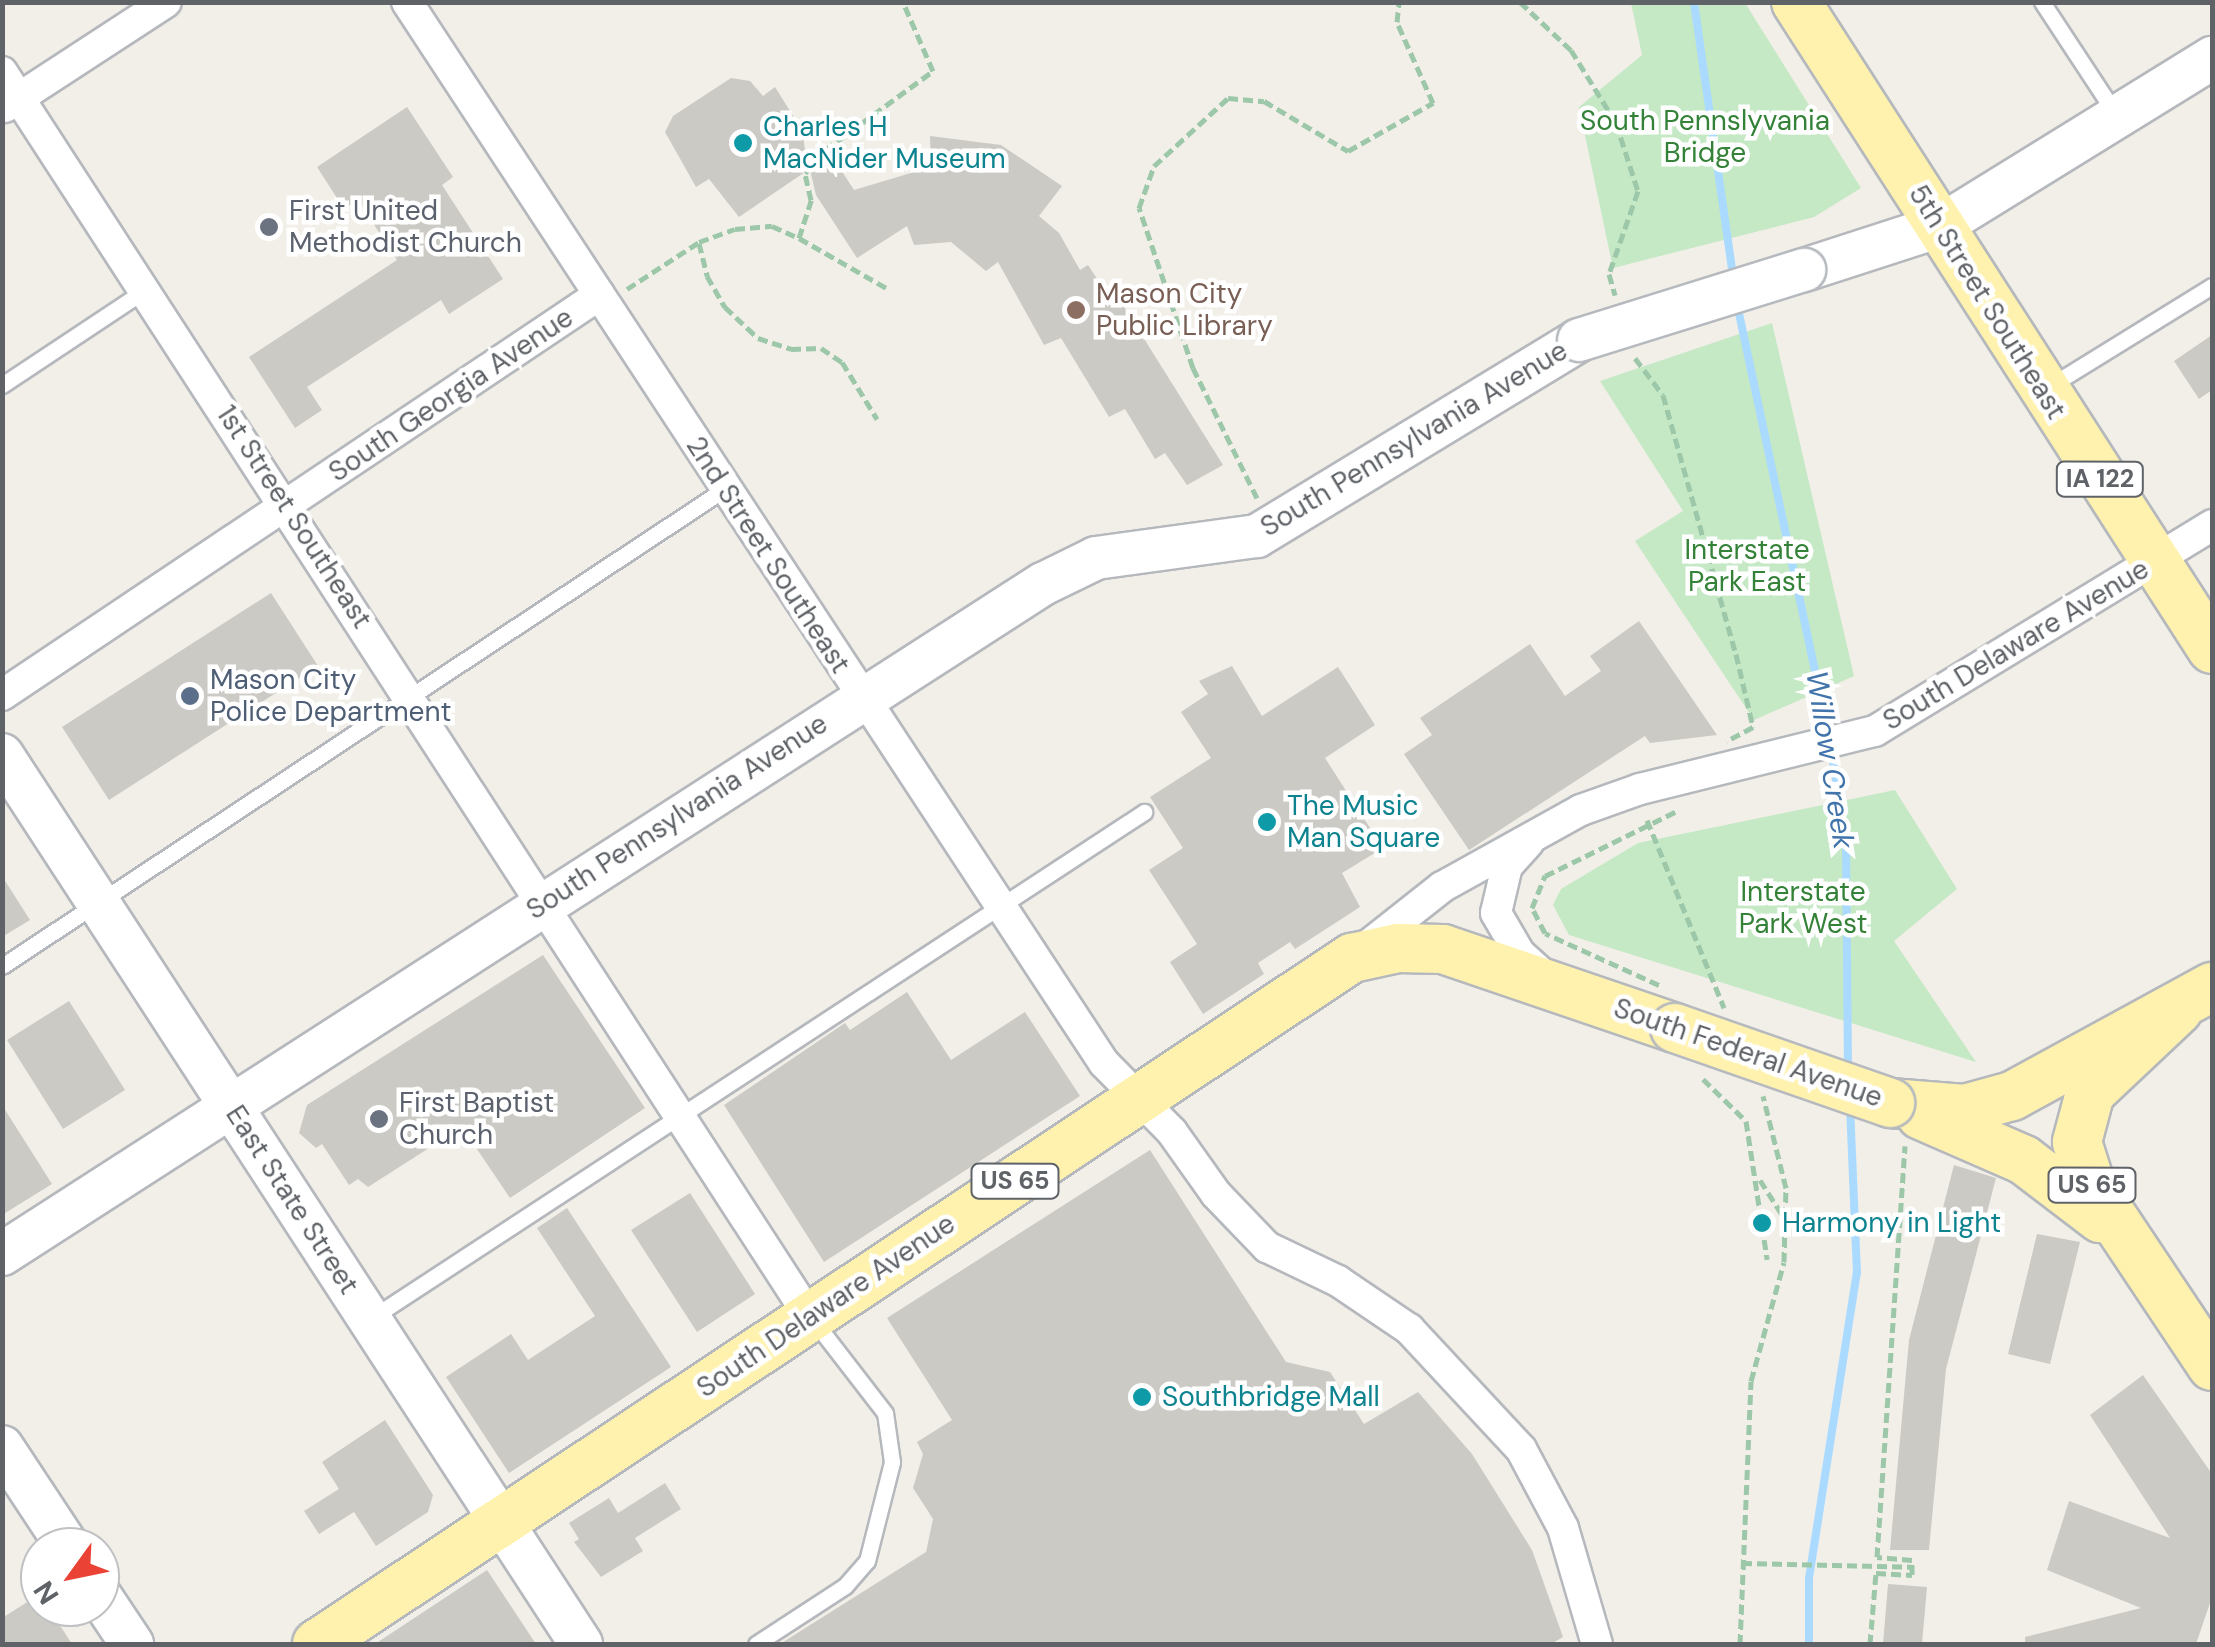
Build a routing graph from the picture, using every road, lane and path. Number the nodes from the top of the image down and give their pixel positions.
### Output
1 (166, 2) edge
2 (407, 2) edge
3 (903, 2) edge
4 (1399, 2) edge
5 (1796, 2) edge
6 (2042, 2) edge
7 (2212, 58) edge
8 (2, 72) edge
9 (11, 104) edge
10 (2119, 119) junction
11 (1940, 226) junction
12 (800, 238) junction
13 (699, 242) junction
14 (2212, 286) edge
15 (888, 289) dead end
16 (145, 290) junction
17 (599, 295) junction
18 (2, 385) edge
19 (2042, 391) junction
20 (877, 419) dead end
21 (726, 488) junction
22 (286, 505) junction
23 (2212, 525) edge
24 (1257, 536) junction
25 (2154, 562) junction
26 (2212, 649) edge
27 (2, 695) edge
28 (412, 696) junction
29 (860, 700) junction
30 (1752, 727) dead end
31 (2, 755) edge
32 (1734, 766) junction
33 (1680, 809) dead end
34 (1144, 812) dead end
35 (1647, 820) junction
36 (1530, 841) junction
37 (98, 902) junction
38 (546, 902) junction
39 (997, 908) junction
40 (1352, 958) junction
41 (2, 966) edge
42 (1658, 980) dead end
43 (1556, 986) junction
44 (2195, 998) edge
45 (1730, 1020) dead end
46 (1703, 1078) dead end
47 (1761, 1092) dead end
48 (1140, 1098) junction
49 (1890, 1102) junction
50 (232, 1107) junction
51 (682, 1114) junction
52 (1758, 1178) junction
53 (1784, 1217) junction
54 (2134, 1248) junction
55 (2, 1254) edge
56 (1767, 1259) dead end
57 (810, 1317) junction
58 (370, 1319) junction
59 (2212, 1366) edge
60 (2, 1447) edge
61 (502, 1523) junction
62 (55, 1527) edge
63 (1742, 1563) junction
64 (1912, 1567) junction
65 (316, 1644) edge
66 (581, 1644) edge
67 (756, 1644) edge
68 (1597, 1644) edge
69 (1740, 1644) edge
70 (1870, 1644) edge

1 - 9 street
2 - 17 street, 2nd Street Southeast
3 - 12 path
4 - 24 path
5 - 11 main road, 5th Street Southeast / IA 122
6 - 10 lane
7 - 10 main road, South Pennsylvania Avenue
8 - 9 street, 1st Street Southeast
9 - 16 street, 1st Street Southeast
10 - 11 main road, South Pennsylvania Avenue
11 - 19 main road, 5th Street Southeast / IA 122
11 - 24 main road, South Pennsylvania Avenue, bridge
12 - 13 path
12 - 15 path
13 - 17 path
13 - 20 path
14 - 19 lane
16 - 18 lane
16 - 22 street, 1st Street Southeast
17 - 21 street, 2nd Street Southeast
17 - 22 street, South Georgia Avenue
19 - 25 main road, 5th Street Southeast / IA 122
21 - 28 lane
21 - 29 street, 2nd Street Southeast
22 - 27 street, South Georgia Avenue
22 - 28 street, 1st Street Southeast
23 - 25 street, South Delaware Avenue
24 - 29 main road, South Pennsylvania Avenue
25 - 26 main road, 5th Street Southeast / IA 122
25 - 32 street, South Delaware Avenue
28 - 37 lane
28 - 38 street, 1st Street Southeast
29 - 38 main road, South Pennsylvania Avenue
29 - 39 street, 2nd Street Southeast
30 - 32 path
31 - 37 main road, East State Street
32 - 36 street, South Delaware Avenue
33 - 35 path
34 - 39 lane
35 - 42 path
35 - 45 path
36 - 40 street, South Delaware Avenue
36 - 43 street, South Delaware Avenue
37 - 41 lane
37 - 50 main road, East State Street
38 - 50 main road, South Pennsylvania Avenue
38 - 51 street, 1st Street Southeast
39 - 48 street, 2nd Street Southeast
39 - 51 lane
40 - 43 main road, South Delaware Avenue / US 65
40 - 48 main road, South Delaware Avenue / US 65
43 - 49 main road, South Federal Avenue / US 65, bridge
44 - 49 main road, South Federal Avenue / US 65
44 - 54 main road, US 65
46 - 52 path
47 - 53 path
48 - 57 main road, South Delaware Avenue / US 65
48 - 68 street, 2nd Street Southeast
49 - 54 main road
49 - 64 path
50 - 55 main road, South Pennsylvania Avenue
50 - 58 main road, East State Street
51 - 57 street, 1st Street Southeast
51 - 58 lane
52 - 53 path
52 - 56 path
53 - 63 path
54 - 59 main road, US 65
57 - 61 main road, South Delaware Avenue / US 65
57 - 67 lane
58 - 61 main road, East State Street
60 - 62 main road
61 - 65 main road, US 65
61 - 66 main road, East State Street
63 - 64 path
63 - 69 path
64 - 70 path

